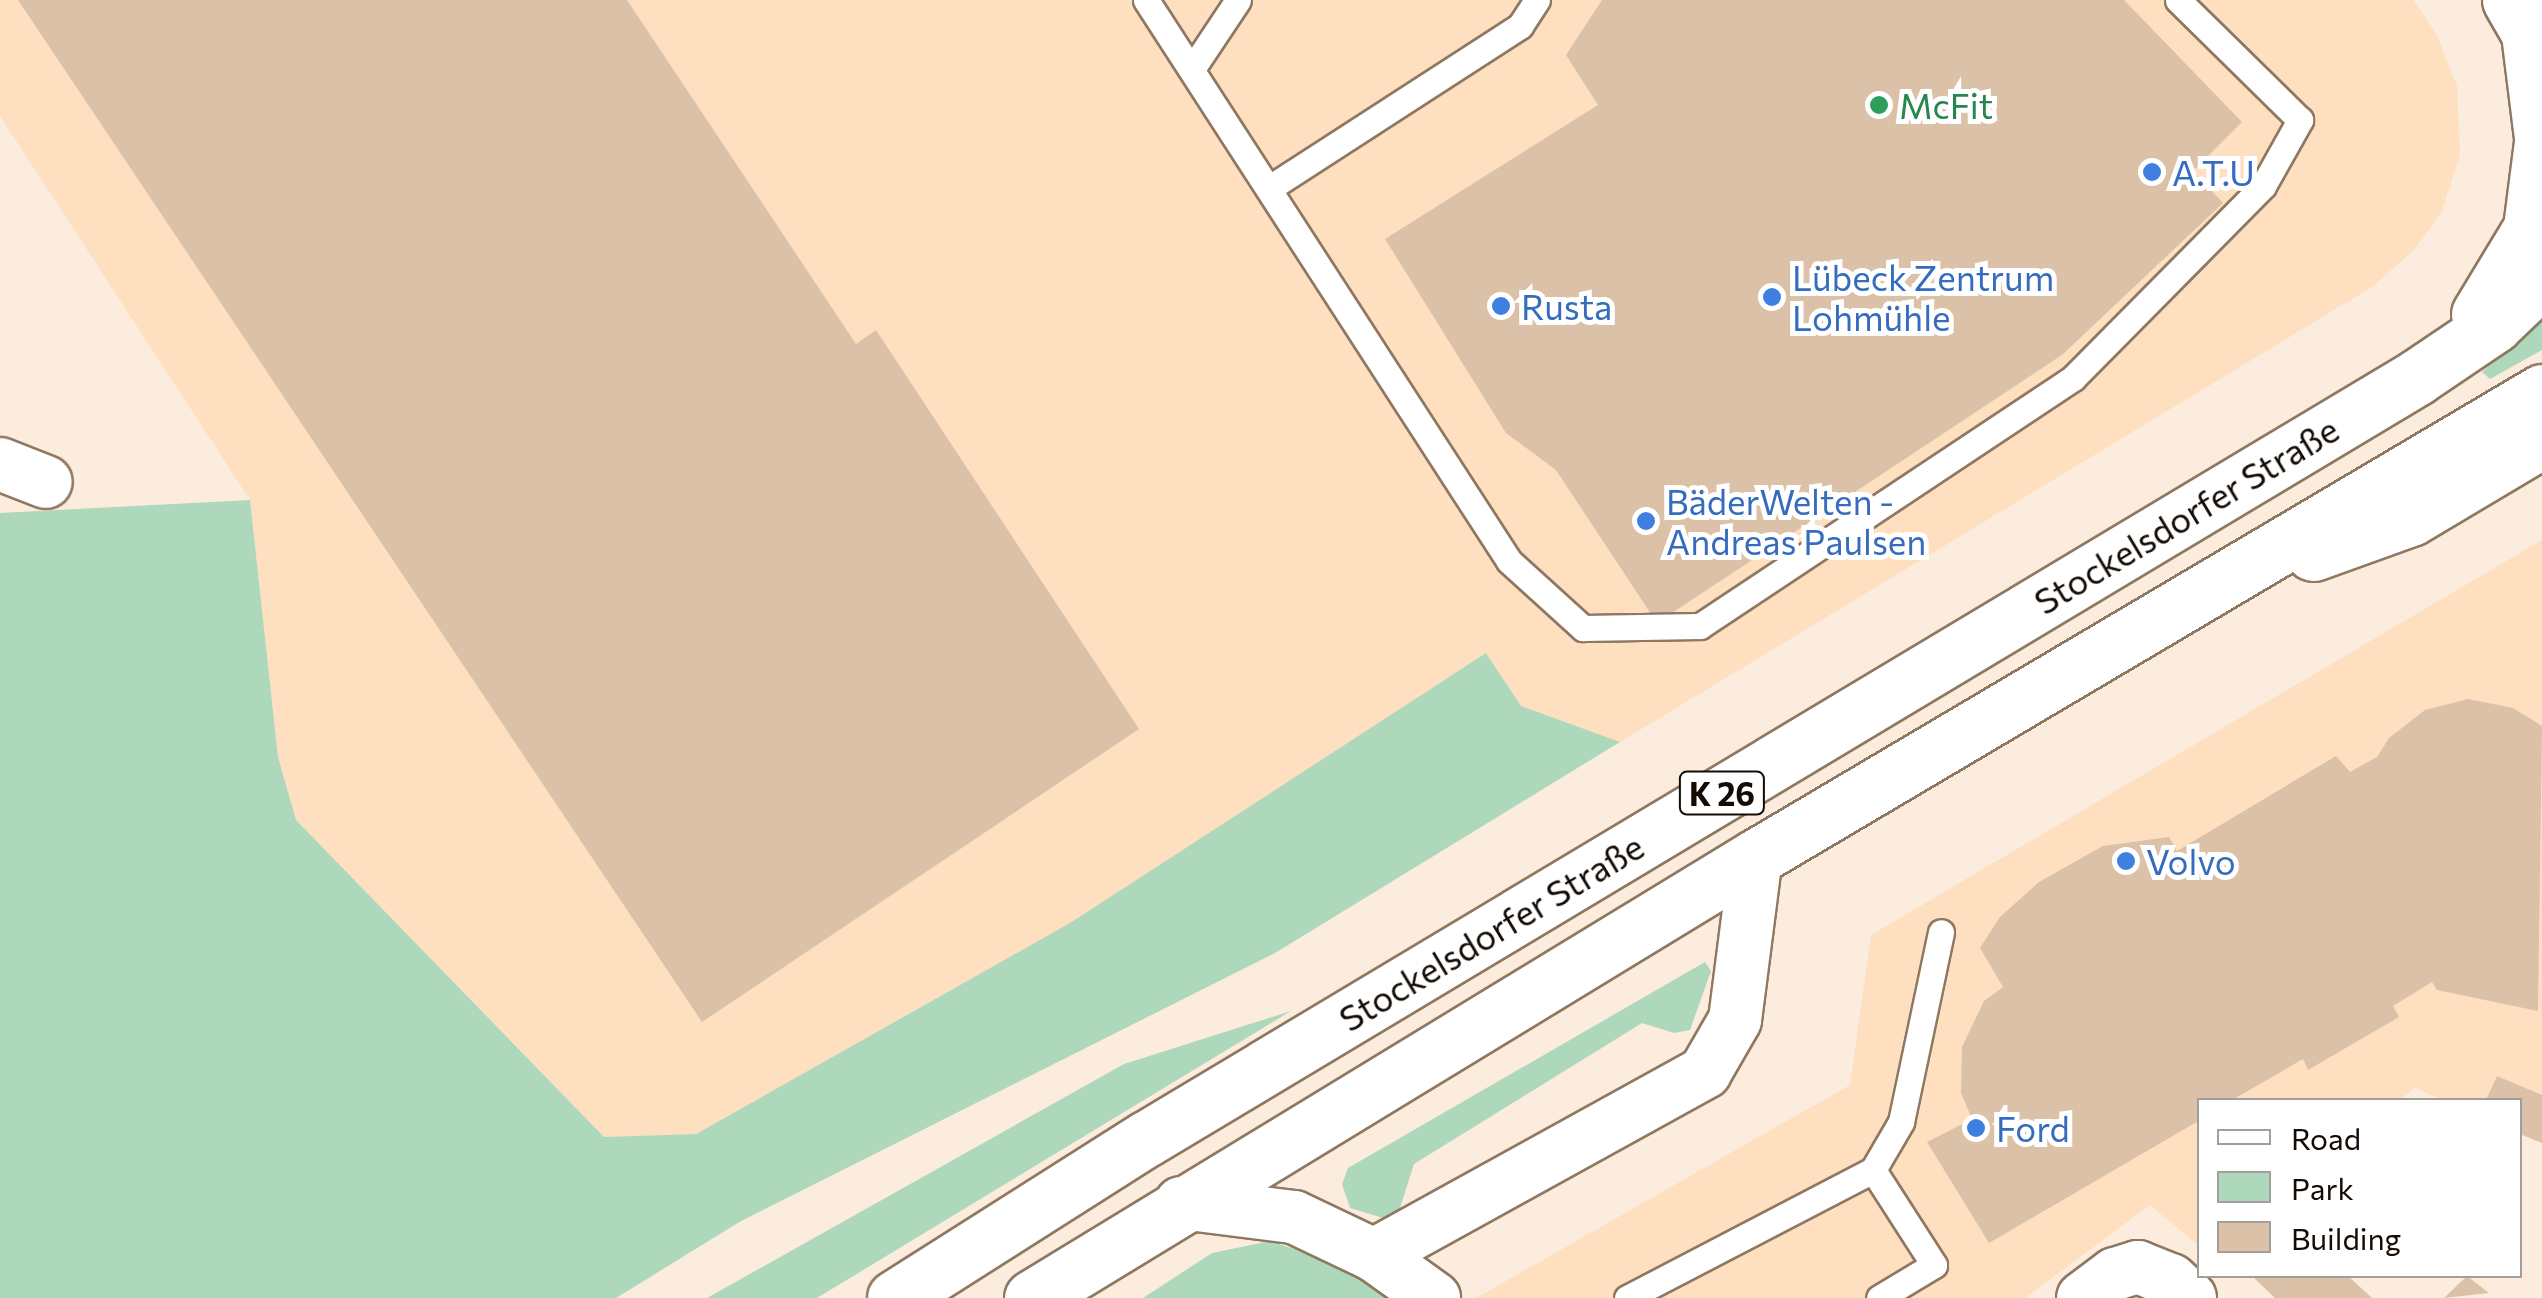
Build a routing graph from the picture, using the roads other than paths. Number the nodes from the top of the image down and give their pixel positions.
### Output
1 (1146, 0) edge
2 (1238, 0) edge
3 (1537, 0) edge
4 (2178, 0) edge
5 (2510, 0) edge
6 (2537, 0) edge
7 (2542, 6) edge
8 (1194, 66) junction
9 (2542, 140) edge
10 (1271, 187) junction
11 (2542, 279) edge
12 (2417, 377) junction
13 (2542, 392) edge
14 (2542, 440) edge
15 (2197, 595) junction
16 (1756, 858) junction
17 (1941, 932) dead end
18 (1873, 1170) junction
19 (1181, 1204) junction
20 (1374, 1255) junction
21 (2099, 1286) edge
22 (896, 1298) edge
23 (1032, 1298) edge
24 (1434, 1298) edge
25 (1626, 1298) edge
26 (1878, 1298) edge
27 (2190, 1298) edge

1 - 8 lane
2 - 8 lane
3 - 10 lane
4 - 10 lane
5 - 9 main road
6 - 7 main road
8 - 10 lane
9 - 12 main road
11 - 12 main road, Stockelsdorfer Straße / K 26
12 - 22 main road, Stockelsdorfer Straße / K 26
13 - 15 main road, Stockelsdorfer Straße / K 26
14 - 15 main road, K 26
15 - 16 main road, Stockelsdorfer Straße / K 26
16 - 19 main road, Stockelsdorfer Straße / K 26
16 - 20 street
17 - 18 lane
18 - 25 lane
18 - 26 lane
19 - 20 street
19 - 23 main road, Stockelsdorfer Straße / K 26
20 - 24 street
21 - 27 street

